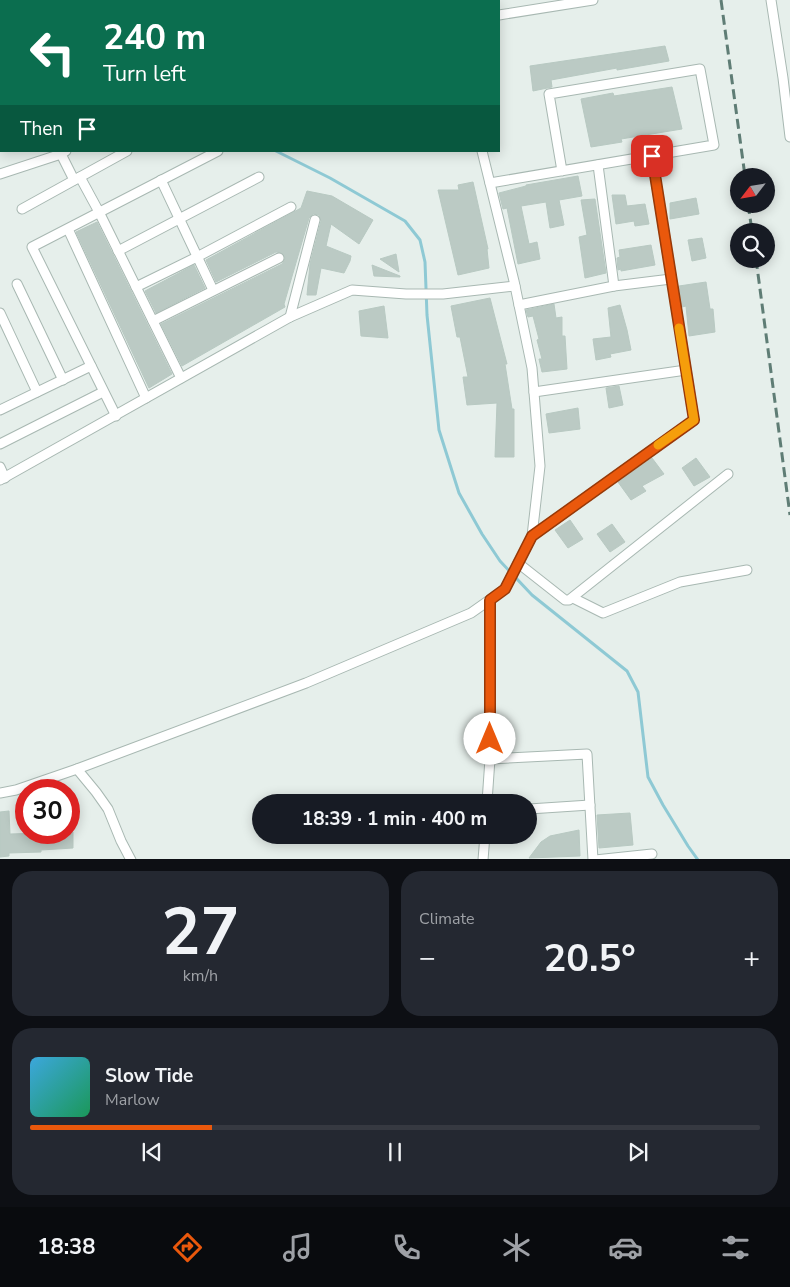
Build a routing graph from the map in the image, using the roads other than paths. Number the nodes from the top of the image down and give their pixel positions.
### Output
1 (593, 0) edge
2 (770, 0) edge
3 (500, 15) edge
4 (790, 137) edge
5 (64, 152) edge
6 (125, 152) edge
7 (216, 152) edge
8 (482, 152) edge
9 (652, 156) junction
10 (598, 165) junction
11 (562, 171) junction
12 (0, 174) edge
13 (259, 177) dead end
14 (77, 178) junction
15 (161, 180) junction
16 (490, 183) junction
17 (291, 207) dead end
18 (22, 210) dead end
19 (99, 212) junction
20 (180, 219) junction
21 (315, 220) dead end
22 (68, 229) junction
23 (118, 251) junction
24 (198, 256) junction
25 (279, 258) dead end
26 (671, 279) junction
27 (16, 284) dead end
28 (515, 286) junction
29 (614, 286) junction
30 (136, 287) junction
31 (213, 290) junction
32 (519, 305) junction
33 (0, 313) edge
34 (290, 317) junction
35 (153, 321) junction
36 (91, 366) junction
37 (686, 370) junction
38 (181, 378) junction
39 (63, 380) junction
40 (37, 392) junction
41 (103, 392) junction
42 (534, 392) junction
43 (146, 398) junction
44 (0, 410) edge
45 (116, 416) junction
46 (0, 444) edge
47 (0, 467) edge
48 (728, 474) dead end
49 (2, 479) edge
50 (532, 536) junction
51 (517, 565) junction
52 (746, 570) dead end
53 (573, 598) junction
54 (490, 600) junction
55 (490, 759) junction
56 (77, 769) junction
57 (0, 793) edge
58 (488, 794) edge
59 (590, 805) junction
60 (537, 808) edge
61 (484, 844) edge
62 (652, 854) dead end
63 (131, 859) edge
64 (483, 859) edge
65 (594, 859) edge
66 (604, 859) edge

1 - 3 street
2 - 4 street
5 - 12 street
5 - 14 street
6 - 14 street
7 - 15 street
8 - 16 street
9 - 10 street
9 - 11 street
9 - 26 street
10 - 11 street
10 - 29 street
11 - 16 street
13 - 20 street
14 - 18 street
14 - 19 street
15 - 19 street
15 - 20 street
16 - 28 street
17 - 24 street
19 - 22 street
19 - 23 street
20 - 23 street
20 - 24 street
21 - 34 street
22 - 36 street
22 - 43 street
23 - 30 street
24 - 30 street
24 - 31 street
25 - 31 street
26 - 29 street
26 - 37 street
27 - 39 street
28 - 32 street
28 - 34 street
29 - 32 street
30 - 35 street
31 - 35 street
32 - 42 street
33 - 40 street
34 - 38 street
35 - 38 street
36 - 39 street
36 - 41 street
37 - 42 street
37 - 50 street
38 - 43 street
39 - 40 street
40 - 44 street
41 - 45 street
41 - 46 street
42 - 50 street
43 - 45 street
45 - 49 street
47 - 49 street
48 - 53 street
50 - 51 street
51 - 53 street
51 - 54 street
52 - 53 street
54 - 55 street
54 - 56 street
55 - 58 street
55 - 59 street
56 - 57 street
56 - 63 street
59 - 60 street
59 - 65 street
61 - 64 street
62 - 66 street

